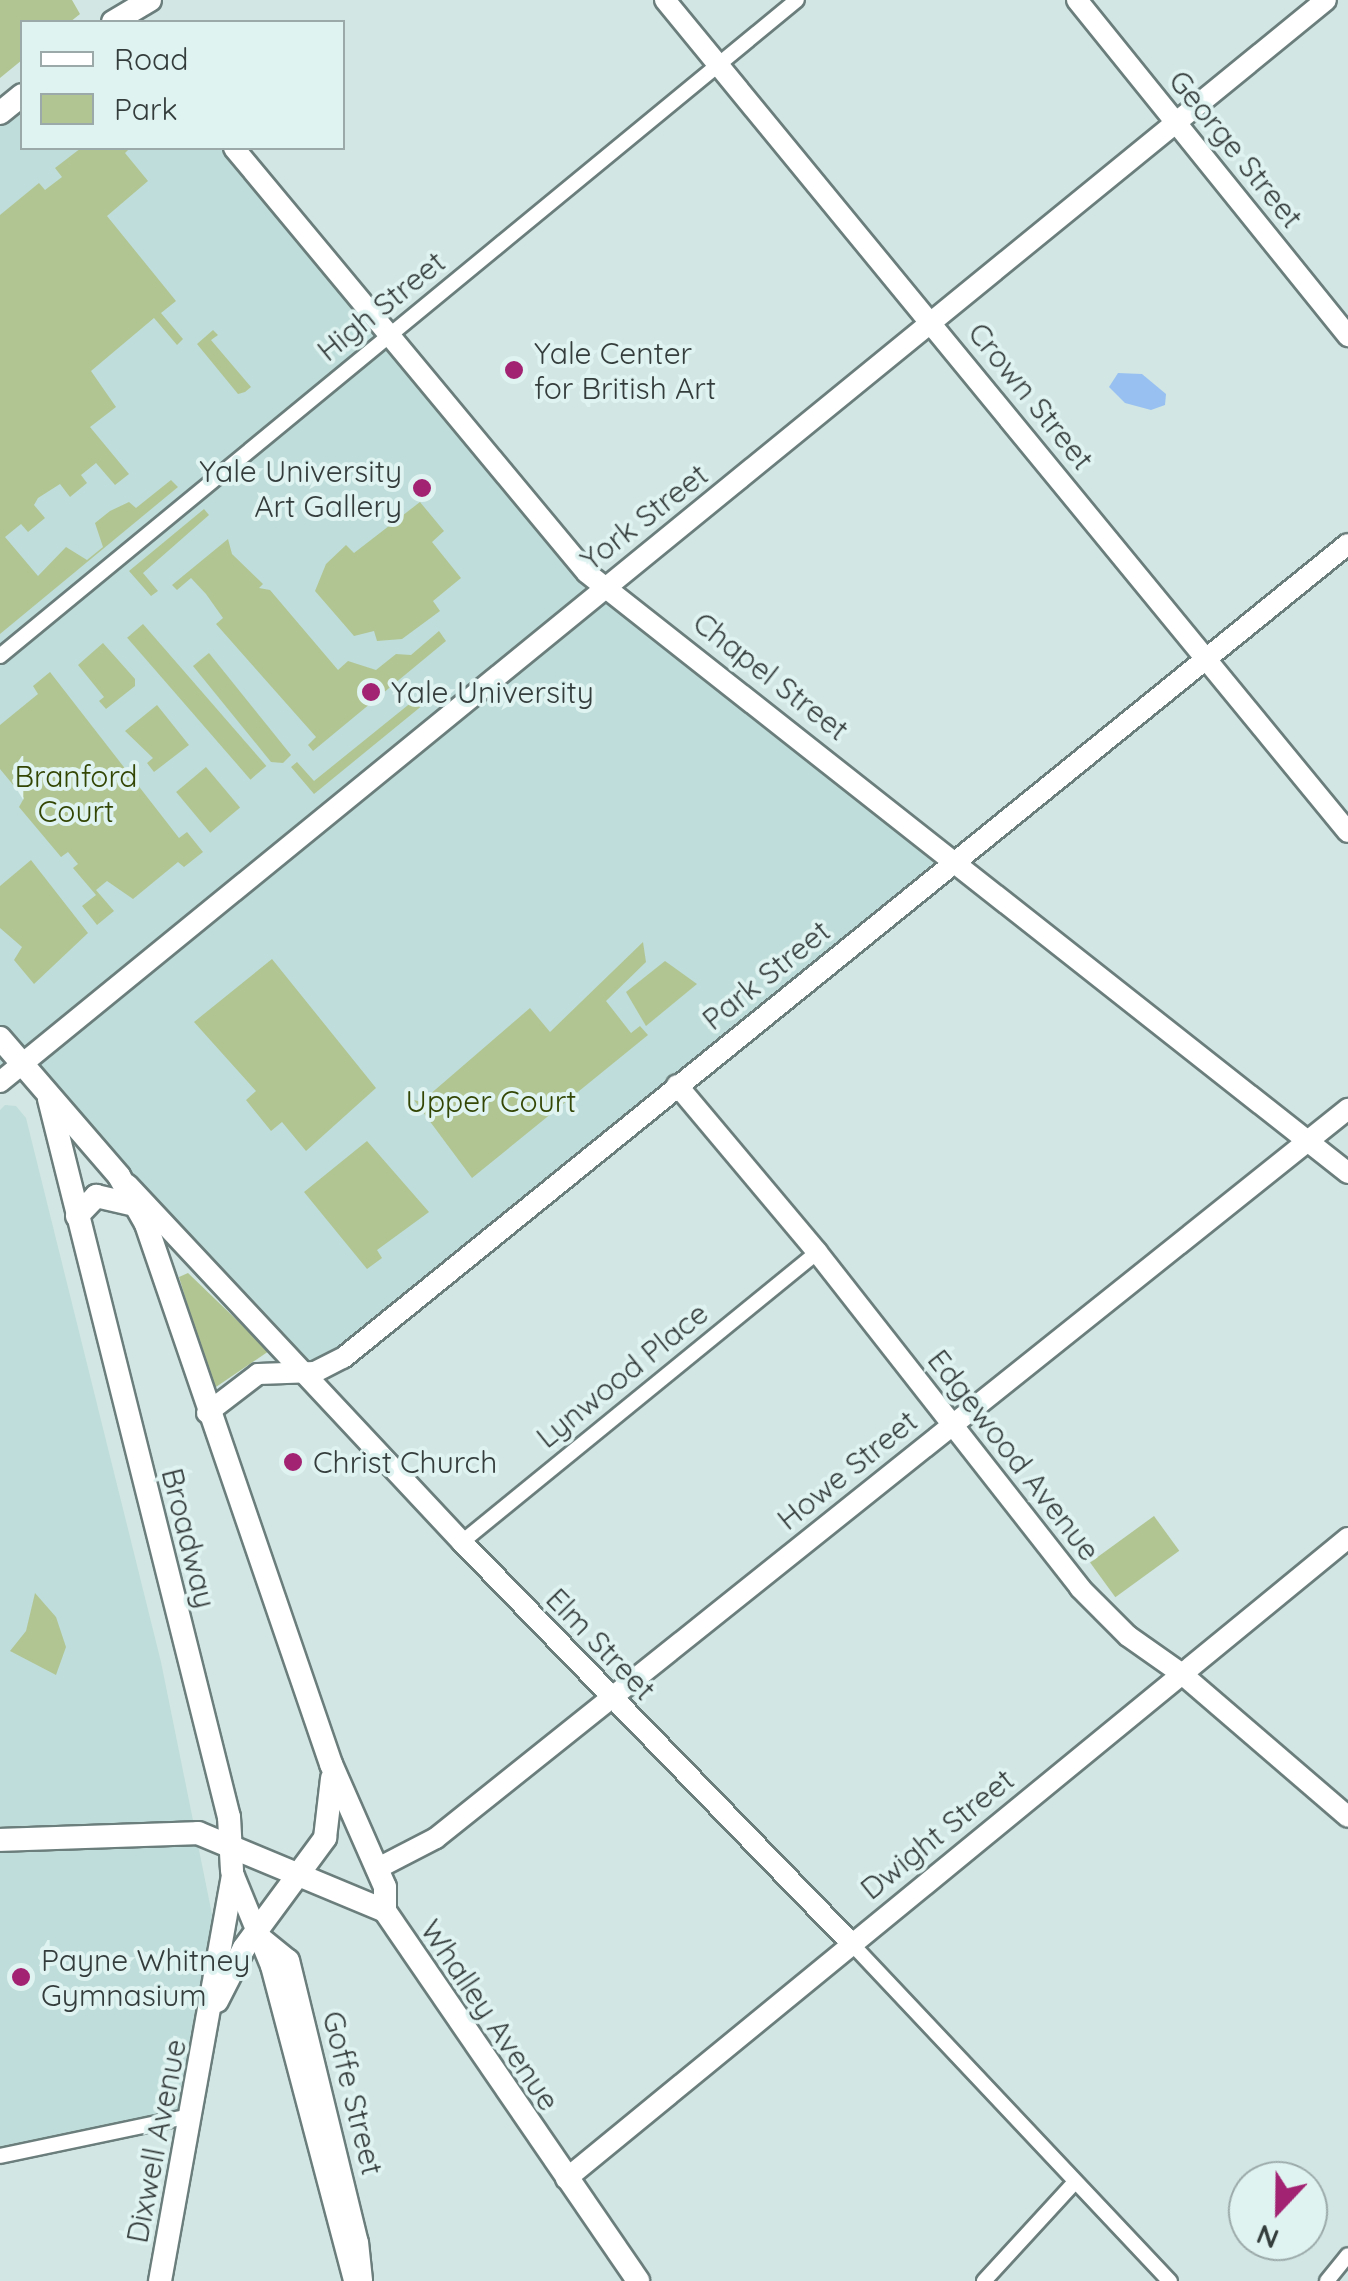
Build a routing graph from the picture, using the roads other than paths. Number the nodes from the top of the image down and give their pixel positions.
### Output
1 (150, 0) edge
2 (665, 0) edge
3 (797, 0) edge
4 (1077, 0) edge
5 (1326, 0) edge
6 (120, 15) edge
7 (719, 65) junction
8 (20, 97) edge
9 (0, 113) edge
10 (1176, 121) junction
11 (236, 150) edge
12 (932, 323) junction
13 (392, 334) junction
14 (1348, 336) edge
15 (1348, 544) edge
16 (606, 585) junction
17 (0, 656) edge
18 (1207, 658) junction
19 (1348, 832) edge
20 (955, 861) junction
21 (0, 1038) edge
22 (22, 1064) junction
23 (0, 1082) edge
24 (677, 1086) junction
25 (48, 1096) junction
26 (1348, 1108) edge
27 (1309, 1142) junction
28 (1348, 1173) edge
29 (119, 1176) junction
30 (136, 1204) junction
31 (77, 1216) junction
32 (818, 1252) junction
33 (303, 1372) junction
34 (207, 1413) junction
35 (952, 1424) junction
36 (1348, 1538) edge
37 (462, 1542) junction
38 (1182, 1674) junction
39 (610, 1698) junction
40 (331, 1764) junction
41 (1348, 1818) edge
42 (0, 1840) edge
43 (231, 1842) junction
44 (378, 1868) junction
45 (300, 1872) junction
46 (232, 1874) junction
47 (385, 1911) junction
48 (257, 1935) junction
49 (851, 1943) junction
50 (211, 2012) junction
51 (190, 2116) junction
52 (0, 2156) edge
53 (566, 2179) junction
54 (1075, 2182) junction
55 (1348, 2255) edge
56 (160, 2281) edge
57 (354, 2281) edge
58 (362, 2281) edge
59 (638, 2281) edge
60 (984, 2281) edge
61 (1170, 2281) edge
62 (1327, 2281) edge

1 - 6 main road
2 - 7 main road, Crown Street
3 - 7 street, High Street
4 - 10 main road, George Street
5 - 10 main road, York Street
7 - 12 main road, Crown Street
7 - 13 street, High Street
8 - 9 main road
10 - 12 main road, York Street
10 - 14 main road, George Street
11 - 13 main road, Chapel Street
12 - 16 main road, York Street
12 - 18 main road, Crown Street
13 - 16 main road, Chapel Street
13 - 17 street, High Street
15 - 18 main road, Park Street
16 - 20 main road, Chapel Street
16 - 22 main road, York Street
18 - 19 main road, Crown Street
18 - 20 main road, Park Street
20 - 24 main road, Park Street
20 - 27 main road, Chapel Street
21 - 22 main road, Elm Street
22 - 23 main road, York Street
22 - 25 main road, Elm Street
24 - 32 main road, Edgewood Avenue
24 - 33 main road, Park Street
25 - 29 main road, Elm Street
25 - 31 main road, Broadway
26 - 27 main road, Howe Street
27 - 28 main road, Chapel Street
27 - 35 main road, Howe Street
29 - 30 main road, Broadway
29 - 33 main road, Elm Street
30 - 31 main road
30 - 34 main road, Broadway
31 - 43 main road, Broadway
32 - 35 main road, Edgewood Avenue
32 - 37 street, Lynwood Place
33 - 34 main road, Park Street
33 - 37 main road, Elm Street
34 - 40 main road, Broadway
35 - 38 main road, Edgewood Avenue
35 - 39 main road, Howe Street
36 - 38 main road, Dwight Street
37 - 39 main road, Elm Street
38 - 41 main road, Edgewood Avenue
38 - 49 main road, Dwight Street
39 - 44 main road, Howe Street
39 - 49 main road, Elm Street
40 - 44 main road, Whalley Avenue
40 - 45 main road, Dixwell Avenue
42 - 43 main road
43 - 45 main road
43 - 46 main road, Broadway
44 - 47 main road, Whalley Avenue
45 - 47 main road
45 - 48 main road, Dixwell Avenue
46 - 48 main road, Goffe Street
46 - 50 main road, Dixwell Avenue
47 - 53 main road, Whalley Avenue
48 - 50 main road, Dixwell Avenue
48 - 57 main road, Goffe Street
48 - 58 main road, Goffe Street
49 - 53 main road, Dwight Street
49 - 54 street, Elm Street
50 - 51 main road, Dixwell Avenue
51 - 52 street
51 - 56 main road, Dixwell Avenue
53 - 59 main road, Whalley Avenue
54 - 60 street
54 - 61 street, Elm Street
55 - 62 street

